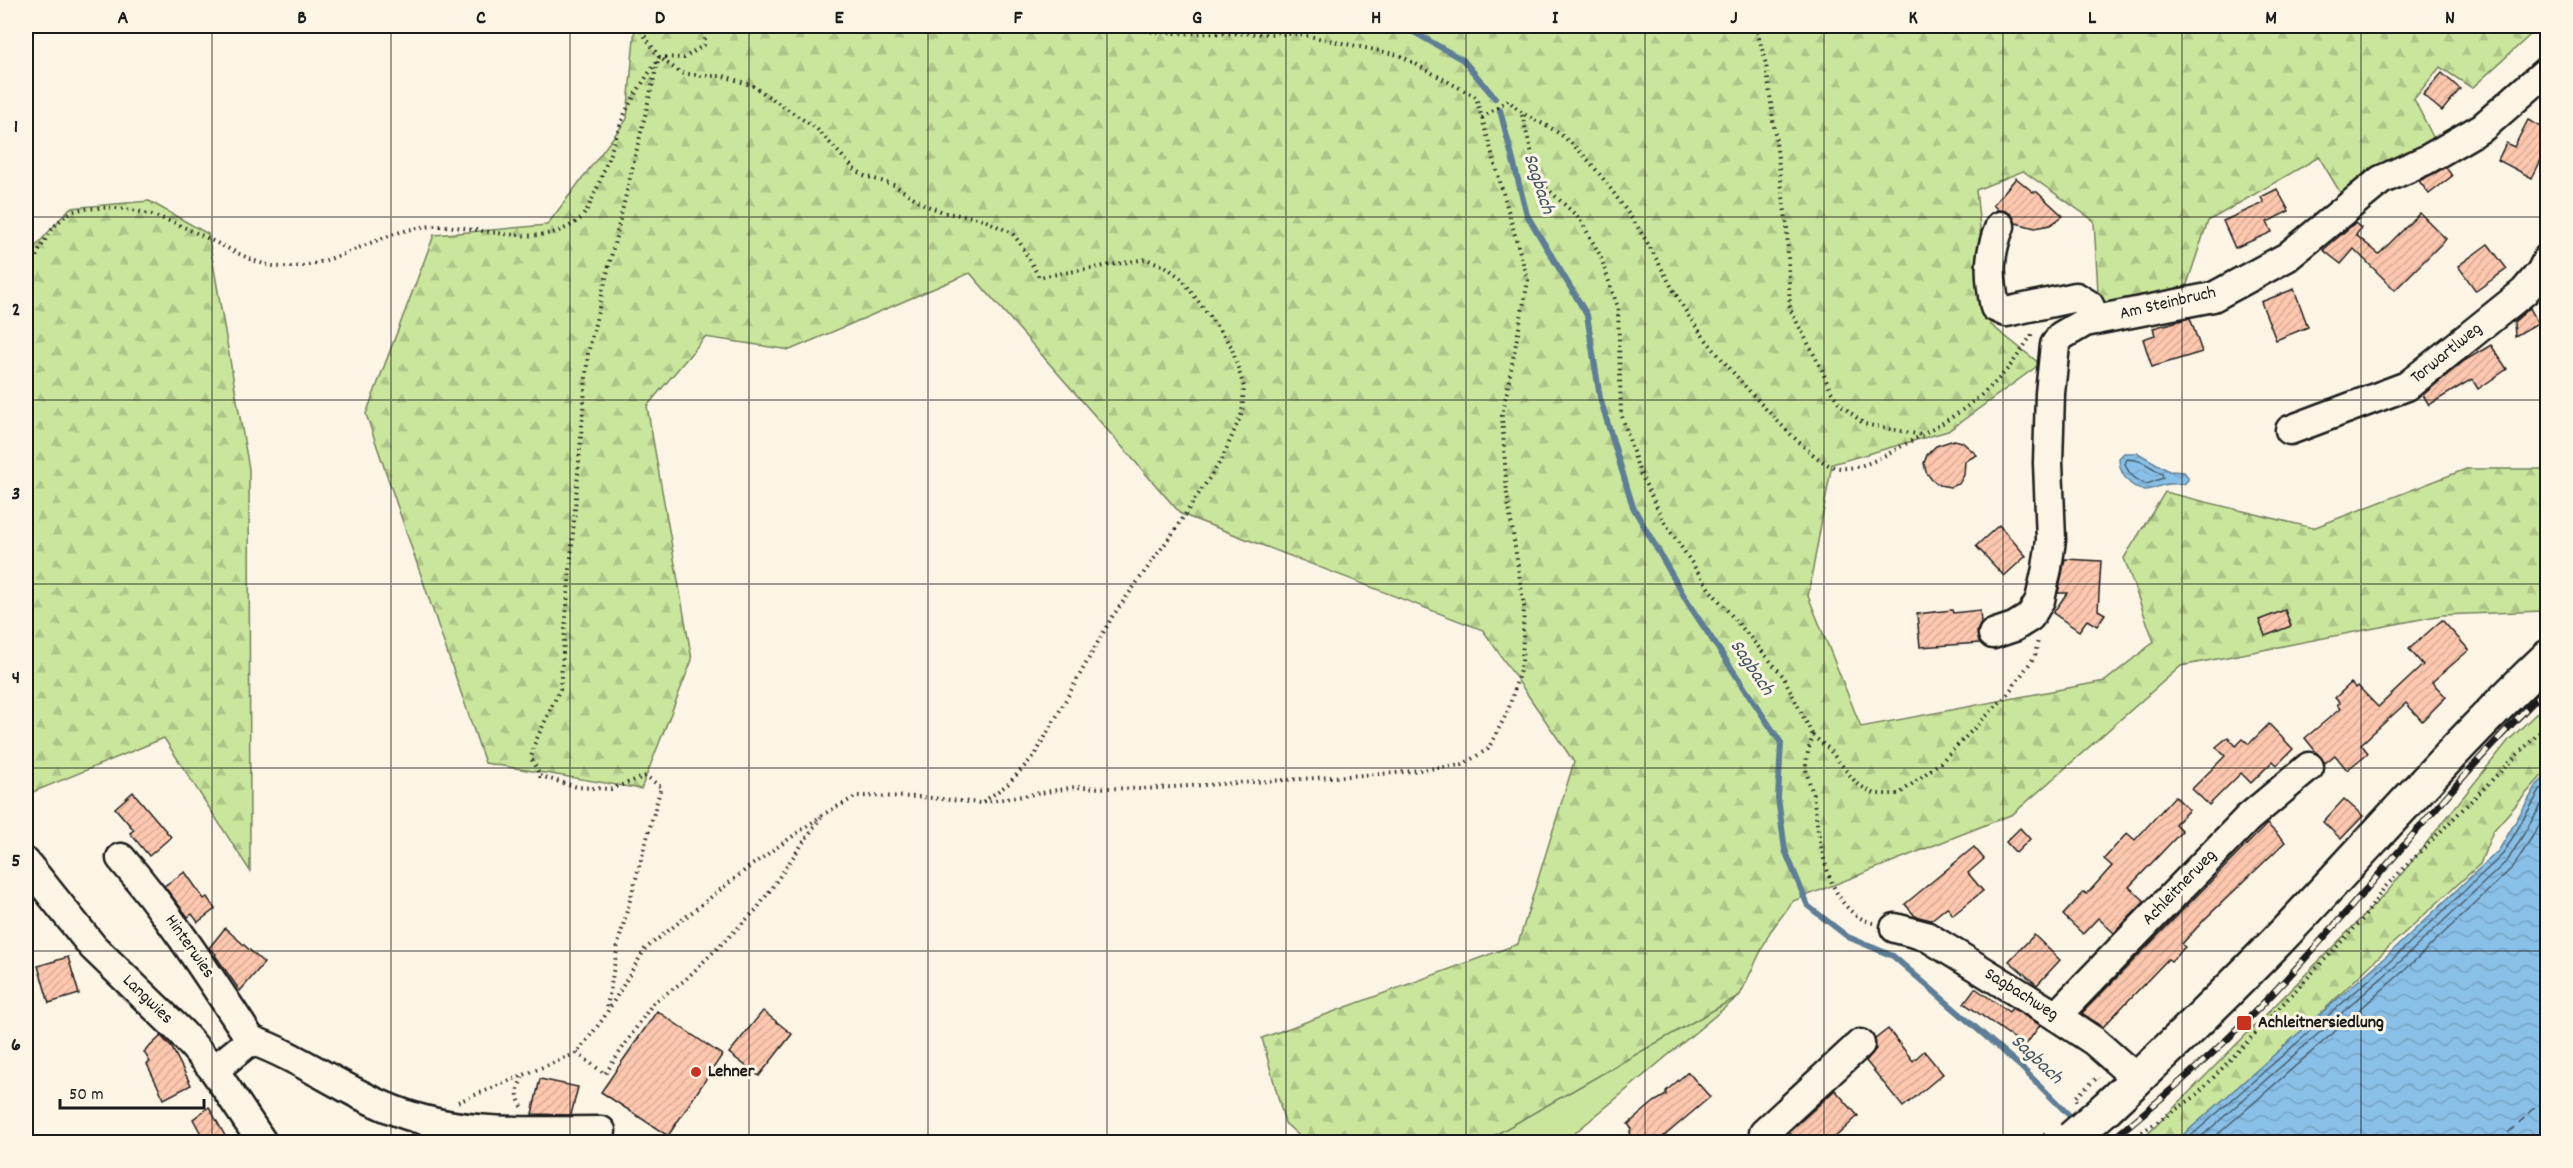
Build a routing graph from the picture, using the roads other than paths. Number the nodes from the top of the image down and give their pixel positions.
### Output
1 (2547, 70) edge
2 (2001, 226) dead end
3 (2547, 258) edge
4 (2091, 321) junction
5 (2290, 430) dead end
6 (1993, 634) dead end
7 (2547, 657) edge
8 (2309, 766) dead end
9 (121, 858) dead end
10 (26, 863) edge
11 (1895, 928) road end
12 (2056, 1016) junction
13 (251, 1040) junction
14 (1860, 1044) dead end
15 (214, 1070) junction
16 (2137, 1079) junction
17 (601, 1131) dead end
18 (2069, 1140) edge
19 (262, 1143) edge
20 (1772, 1143) edge

1 - 4 street, Am Steinbruch
2 - 4 street
3 - 5 street, Torwartlweg
4 - 6 street, Am Steinbruch
7 - 16 main road
8 - 12 street, Achleitnerweg
9 - 13 street, Hinterwies
10 - 15 street, Langwies
11 - 12 street, Sagbachweg
12 - 16 street, Sagbachweg
13 - 15 street
13 - 17 street
14 - 20 street
15 - 19 street, Langwies
16 - 18 main road, bridge

